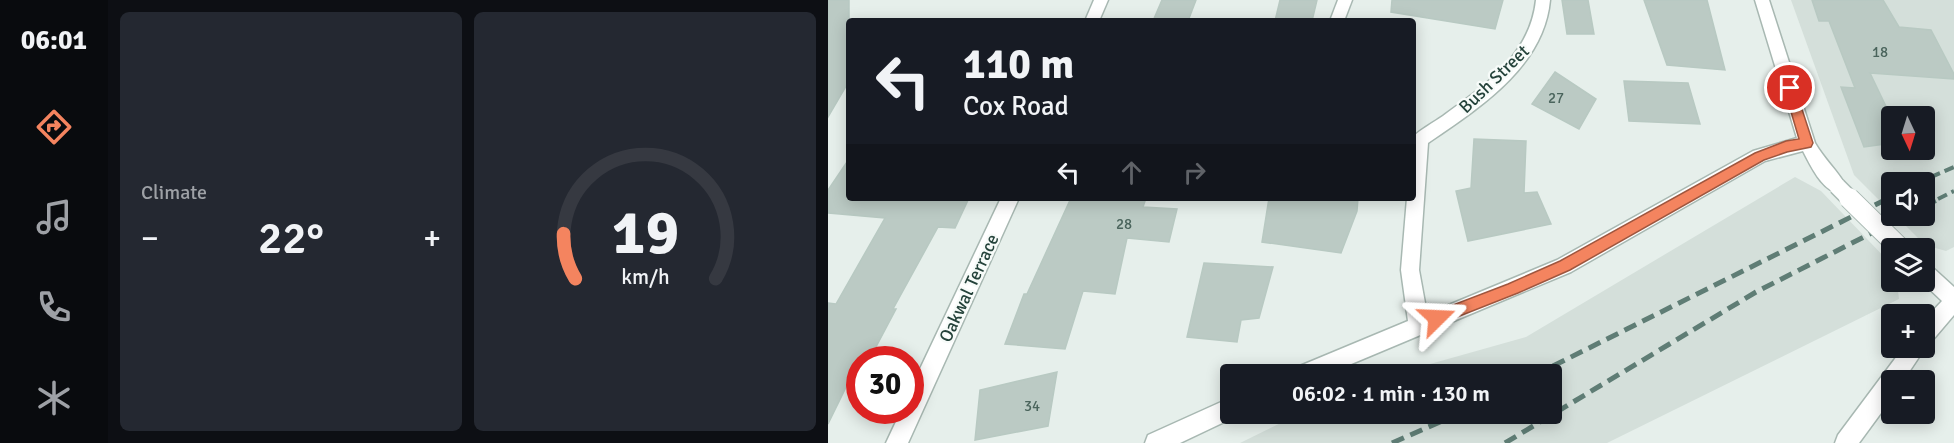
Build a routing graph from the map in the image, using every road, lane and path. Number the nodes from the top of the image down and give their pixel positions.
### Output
1 (1101, 0) edge
2 (1346, 0) edge
3 (1543, 0) edge
4 (1762, 0) edge
5 (1093, 18) edge
6 (1338, 18) edge
7 (1416, 137) edge
8 (1807, 143) junction
9 (1009, 201) edge
10 (1413, 201) edge
11 (1890, 238) edge
12 (1935, 282) edge
13 (1954, 300) edge
14 (1935, 322) edge
15 (1419, 325) junction
16 (1908, 358) edge
17 (1328, 364) edge
18 (1220, 414) edge
19 (897, 443) edge
20 (1156, 443) edge
21 (1845, 443) edge

1 - 5 street
2 - 6 street
3 - 7 street, Bush Street
4 - 8 street
8 - 11 street, bridge
8 - 15 street
9 - 19 street, Oakwal Terrace
10 - 15 street, Bush Street
12 - 13 street
13 - 14 street
15 - 17 street
16 - 21 street
18 - 20 street

